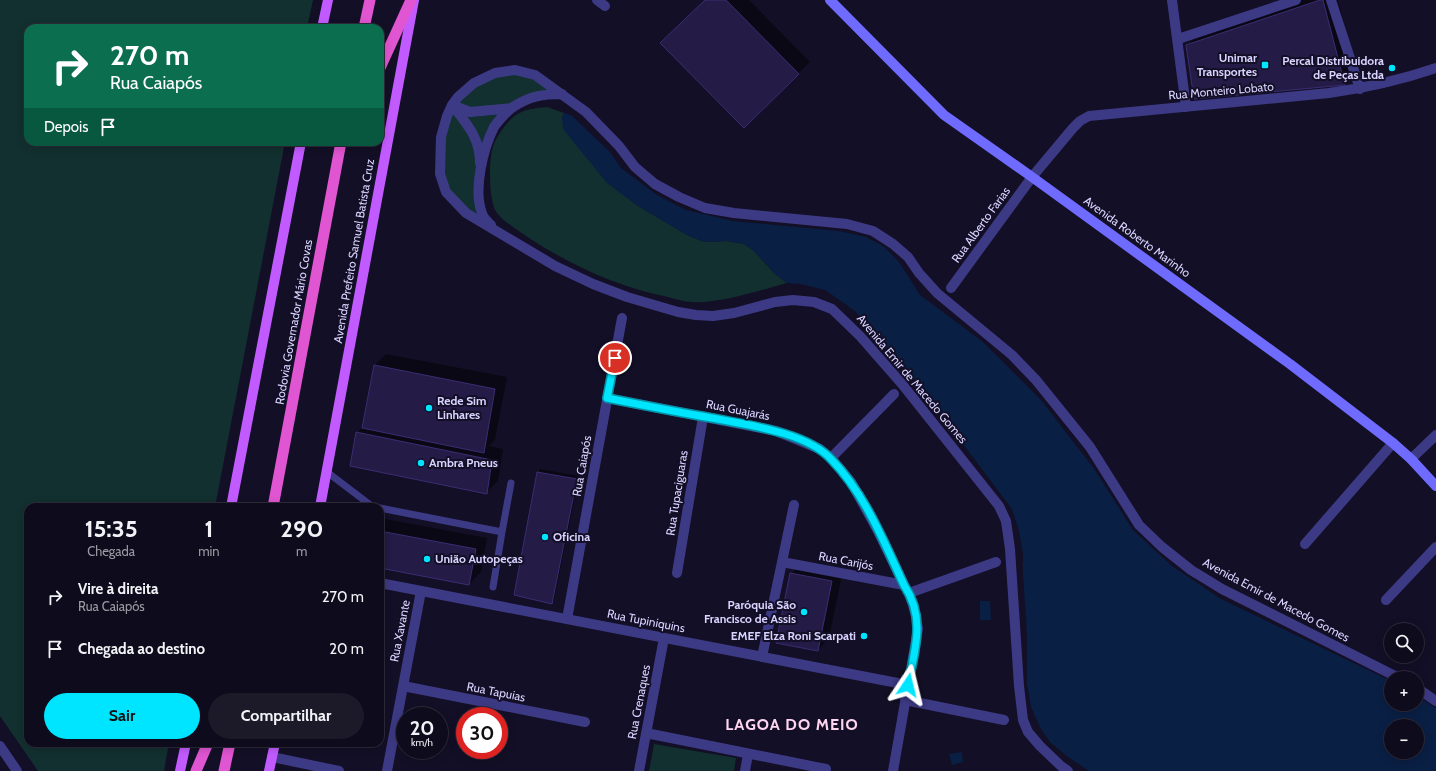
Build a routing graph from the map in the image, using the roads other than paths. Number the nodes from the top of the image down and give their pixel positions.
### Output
1 (328, 0) edge
2 (370, 0) edge
3 (411, 0) edge
4 (414, 0) edge
5 (830, 0) edge
6 (1172, 0) edge
7 (1296, 0) edge
8 (1331, 0) edge
9 (323, 24) edge
10 (365, 24) edge
11 (1178, 39) junction
12 (384, 59) edge
13 (1436, 68) edge
14 (1360, 89) junction
15 (562, 94) junction
16 (452, 105) junction
17 (1186, 107) junction
18 (512, 108) junction
19 (300, 146) edge
20 (340, 146) edge
21 (343, 146) edge
22 (337, 159) junction
23 (480, 173) junction
24 (1032, 177) junction
25 (496, 232) junction
26 (951, 288) dead end
27 (622, 318) dead end
28 (894, 394) dead end
29 (607, 398) junction
30 (703, 417) junction
31 (1436, 435) edge
32 (1393, 443) junction
33 (831, 458) junction
34 (1411, 459) junction
35 (327, 472) junction
36 (511, 483) dead end
37 (1436, 486) edge
38 (232, 503) edge
39 (274, 503) edge
40 (321, 503) edge
41 (369, 503) edge
42 (794, 505) dead end
43 (384, 509) edge
44 (502, 532) junction
45 (1305, 544) dead end
46 (1436, 547) edge
47 (782, 562) junction
48 (996, 562) dead end
49 (677, 573) dead end
50 (384, 584) edge
51 (493, 587) dead end
52 (907, 589) junction
53 (421, 591) junction
54 (1386, 600) dead end
55 (567, 619) junction
56 (664, 638) junction
57 (762, 656) junction
58 (1385, 671) edge
59 (908, 685) junction
60 (403, 686) junction
61 (1424, 693) edge
62 (905, 700) junction
63 (1436, 701) edge
64 (1004, 720) dead end
65 (585, 722) dead end
66 (646, 733) junction
67 (0, 746) edge
68 (185, 747) edge
69 (206, 747) edge
70 (229, 747) edge
71 (274, 747) edge
72 (748, 754) junction
73 (272, 757) junction
74 (895, 757) junction
75 (826, 769) dead end
76 (17, 771) edge
77 (180, 771) edge
78 (196, 771) edge
79 (224, 771) edge
80 (269, 771) edge
81 (339, 771) edge
82 (387, 771) edge
83 (639, 771) edge
84 (745, 771) edge
85 (893, 771) edge
86 (900, 771) edge
87 (1068, 771) edge

1 - 9 main road
2 - 10 highway
3 - 12 highway
4 - 35 main road, Avenida Prefeito Samuel Batista Cruz
5 - 24 main road, Avenida Roberto Marinho
6 - 11 street
7 - 11 street
8 - 14 street
11 - 17 street
13 - 14 street, Rua Monteiro Lobato
14 - 17 street, Rua Monteiro Lobato
15 - 16 street, Avenida Emir de Macedo Gomes
15 - 18 street, Avenida Emir de Macedo Gomes
15 - 58 street, Avenida Emir de Macedo Gomes
16 - 18 street
16 - 23 street
16 - 25 street, Avenida Emir de Macedo Gomes
17 - 24 street, Rua Monteiro Lobato
18 - 23 street, Avenida Emir de Macedo Gomes
19 - 38 main road
20 - 22 highway, Rodovia Governador Mário Covas
21 - 22 highway
22 - 39 highway, Rodovia Governador Mário Covas
23 - 25 street, Avenida Emir de Macedo Gomes
24 - 26 street, Rua Alberto Farias
24 - 32 main road, Avenida Roberto Marinho
25 - 87 street, Avenida Emir de Macedo Gomes
27 - 29 street, Rua Caiapós
28 - 33 street
29 - 30 street, Rua Guajarás
29 - 55 street, Rua Caiapós
30 - 33 street, Rua Guajarás
30 - 49 street, Rua Tupaciguaras
31 - 34 street
32 - 34 main road, Avenida Roberto Marinho
32 - 45 street
33 - 52 street, Rua Guajarás
34 - 37 main road, Avenida Roberto Marinho
35 - 40 main road, Avenida Prefeito Samuel Batista Cruz
35 - 41 lane
36 - 44 lane
42 - 47 street
43 - 44 lane
44 - 51 lane
46 - 54 street
47 - 52 street, Rua Carijós
47 - 57 street
48 - 52 street
50 - 53 street, Rua Tupiniquins
52 - 59 street, Rua Guajarás
53 - 55 street, Rua Tupiniquins
53 - 60 street, Rua Xavante
55 - 56 street, Rua Tupiniquins
56 - 57 street, Rua Tupiniquins
56 - 66 street, Rua Crenaques
57 - 59 street, Rua Tupiniquins
59 - 62 street, Rua Guajarás
60 - 65 street, Rua Tapuias
60 - 82 street, Rua Xavante
61 - 63 street
62 - 64 street
62 - 74 street, Rua Guajarás
66 - 72 street
66 - 83 street, Rua Crenaques
67 - 76 street
68 - 77 main road
69 - 78 highway
70 - 79 highway
71 - 73 main road
72 - 75 street
72 - 84 street
73 - 80 main road
73 - 81 street
74 - 85 street
74 - 86 street, Rua Guajarás

